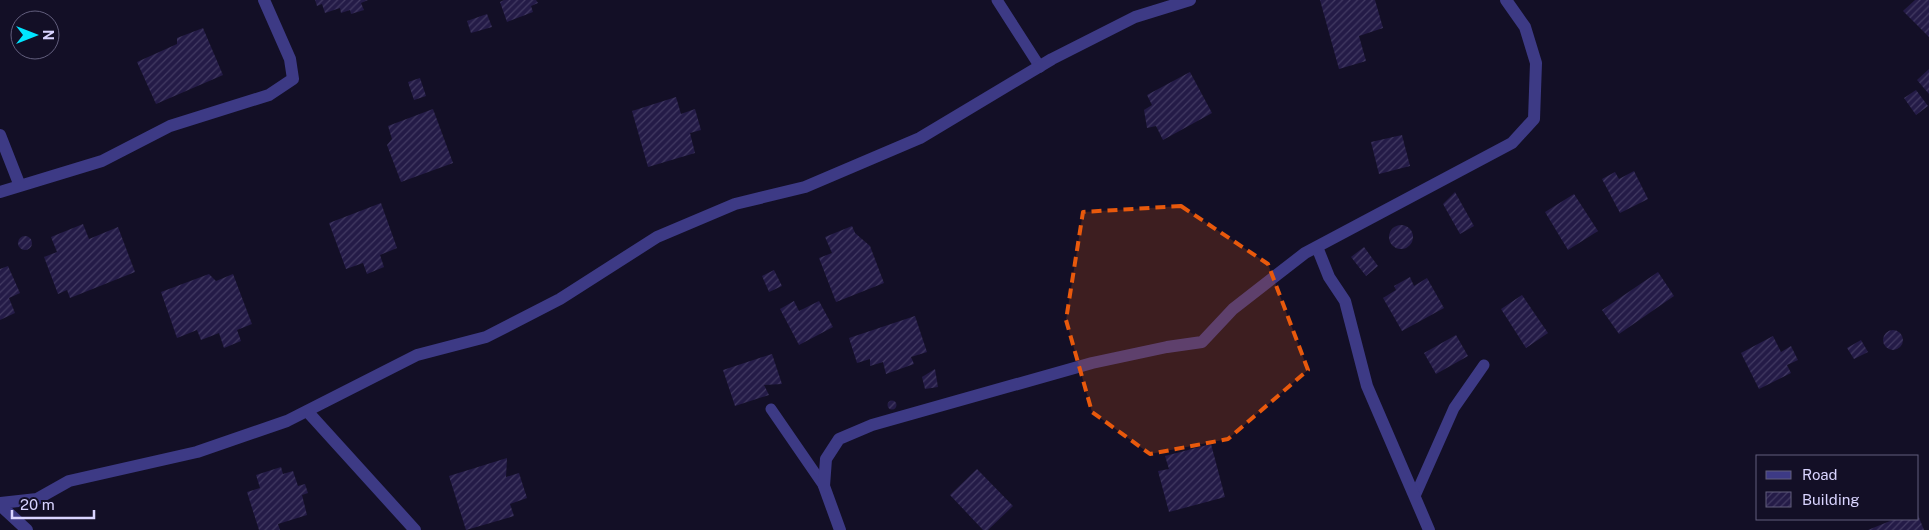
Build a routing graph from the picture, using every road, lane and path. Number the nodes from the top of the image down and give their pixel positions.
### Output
1 (264, 0) edge
2 (997, 0) edge
3 (1190, 0) edge
4 (1506, 0) edge
5 (1040, 67) junction
6 (0, 135) edge
7 (20, 186) junction
8 (0, 192) edge
9 (1317, 246) junction
10 (1484, 365) dead end
11 (771, 409) dead end
12 (307, 411) junction
13 (824, 486) junction
14 (1415, 496) junction
15 (0, 504) edge
16 (27, 530) edge
17 (415, 530) edge
18 (840, 530) edge
19 (1429, 530) edge

1 - 7 street
2 - 5 lane
3 - 5 street
4 - 9 street
5 - 12 street
6 - 7 street
7 - 8 street
9 - 13 street
9 - 14 street
10 - 14 lane
11 - 13 lane
12 - 15 street
12 - 17 street
13 - 18 street
14 - 19 street
15 - 16 street

